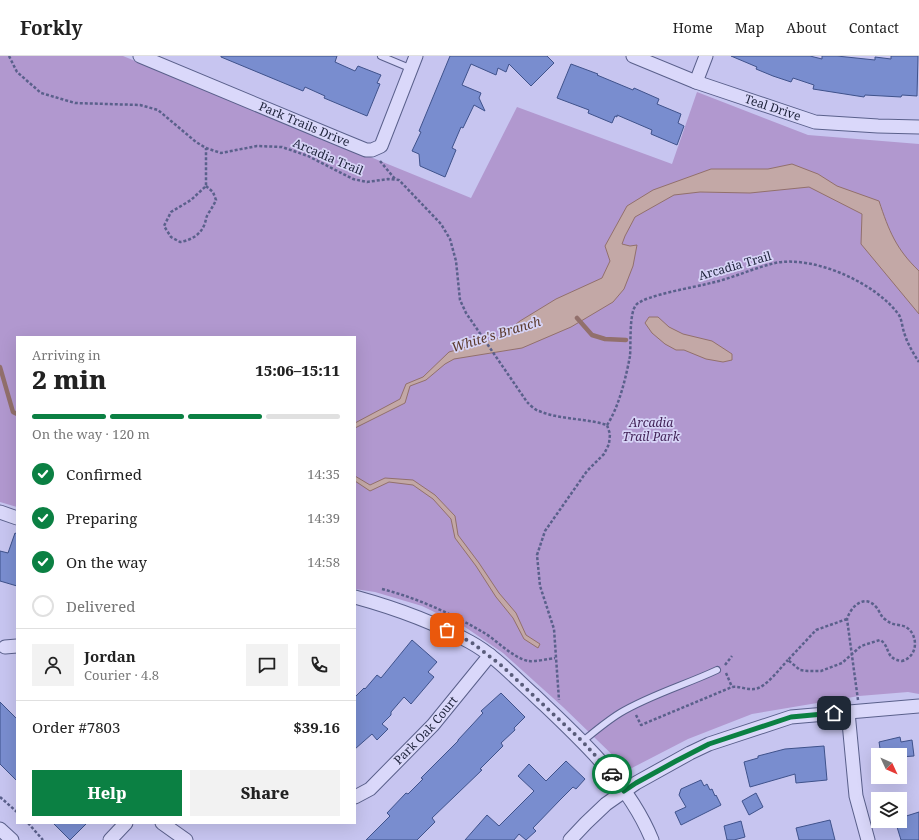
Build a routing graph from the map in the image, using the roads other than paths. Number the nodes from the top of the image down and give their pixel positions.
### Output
1 (140, 56) edge
2 (381, 56) edge
3 (416, 56) edge
4 (633, 56) edge
5 (706, 56) edge
6 (412, 69) junction
7 (696, 82) junction
8 (919, 127) edge
9 (0, 512) edge
10 (16, 518) edge
11 (356, 597) edge
12 (490, 655) junction
13 (717, 670) dead end
14 (919, 706) edge
15 (848, 712) junction
16 (583, 742) junction
17 (624, 791) junction
18 (356, 796) edge
19 (125, 824) edge
20 (163, 824) edge
21 (0, 828) edge
22 (12, 840) edge
23 (110, 840) edge
24 (186, 840) edge
25 (570, 840) edge
26 (652, 840) edge
27 (868, 840) edge

1 - 6 street, Park Trails Drive
2 - 6 lane
3 - 6 street
4 - 7 street, Teal Drive
5 - 7 street
7 - 8 street, Teal Drive
9 - 10 street
11 - 12 street
12 - 16 street
12 - 18 street, Park Oak Court
13 - 16 lane
14 - 15 street
15 - 17 street
15 - 27 street
16 - 17 street
17 - 25 street
17 - 26 street
19 - 23 street
20 - 24 street
21 - 22 street

